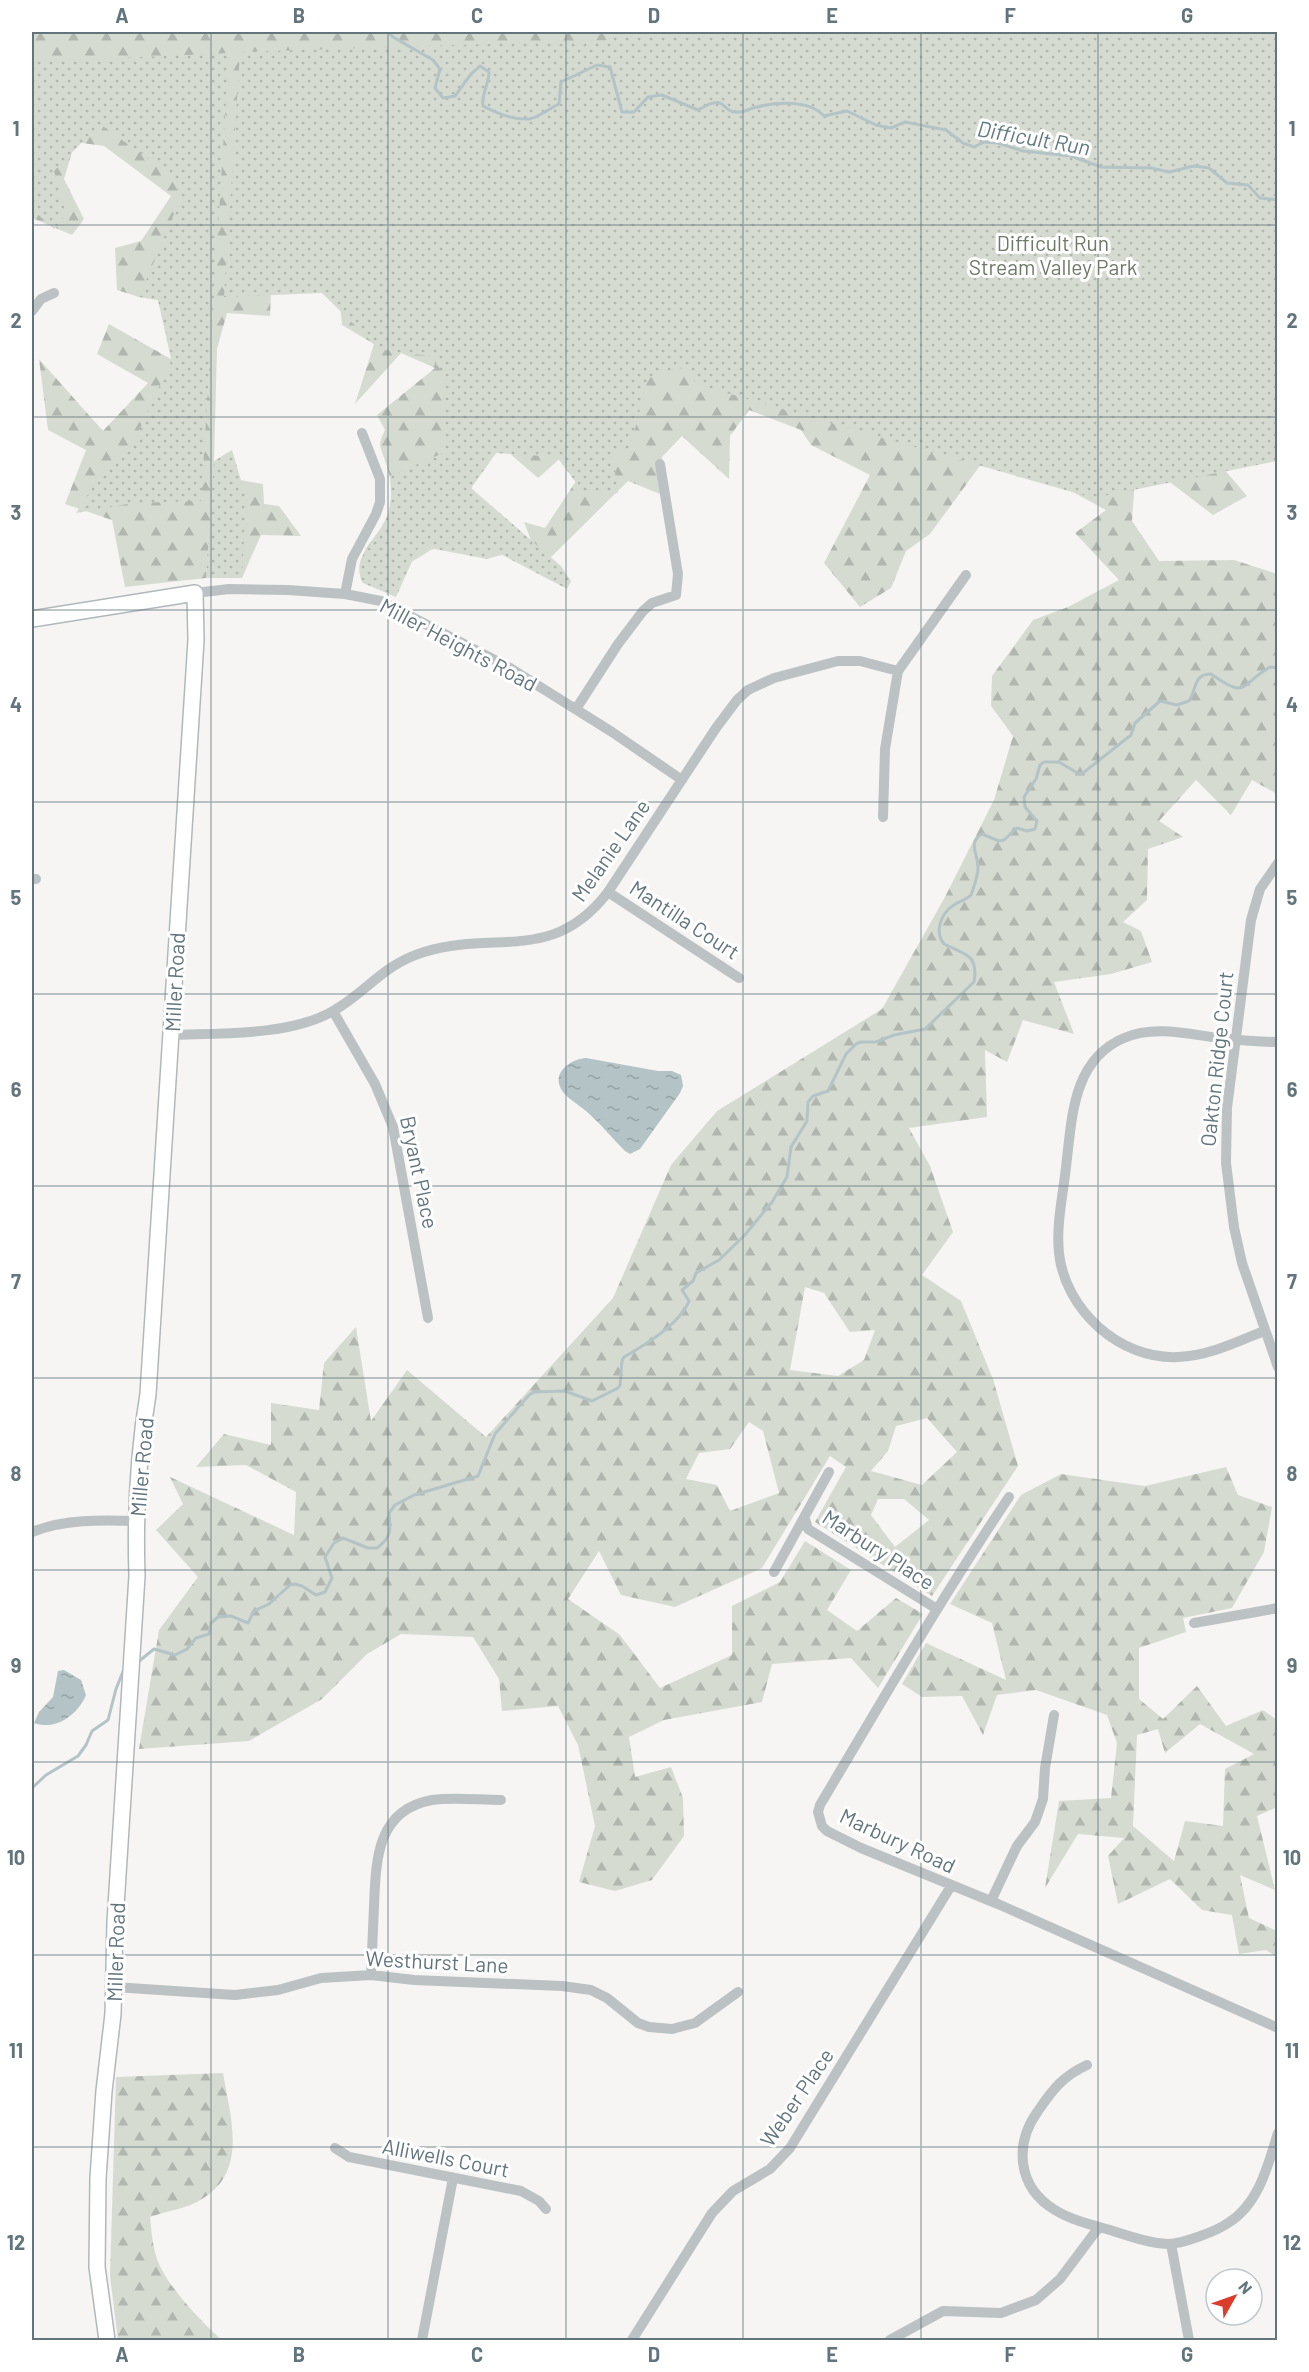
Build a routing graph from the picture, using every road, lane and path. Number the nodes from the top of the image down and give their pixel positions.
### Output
1 (54, 293) dead end
2 (32, 311) edge
3 (362, 433) dead end
4 (660, 465) dead end
5 (966, 575) dead end
6 (195, 593) junction
7 (345, 594) junction
8 (32, 619) edge
9 (898, 671) junction
10 (576, 709) junction
11 (682, 780) junction
12 (883, 817) dead end
13 (1278, 863) edge
14 (608, 892) junction
15 (740, 978) dead end
16 (333, 1011) junction
17 (171, 1035) junction
18 (1235, 1040) junction
19 (1278, 1042) edge
20 (428, 1318) dead end
21 (1264, 1331) junction
22 (1278, 1367) edge
23 (829, 1472) dead end
24 (1009, 1497) dead end
25 (805, 1519) junction
26 (135, 1521) junction
27 (32, 1532) edge
28 (774, 1572) dead end
29 (1278, 1608) edge
30 (937, 1609) junction
31 (1194, 1623) dead end
32 (1054, 1715) dead end
33 (501, 1800) dead end
34 (951, 1886) junction
35 (991, 1901) junction
36 (371, 1975) junction
37 (114, 1987) junction
38 (738, 1992) dead end
39 (1278, 2028) edge
40 (1087, 2065) dead end
41 (1278, 2133) edge
42 (335, 2148) dead end
43 (453, 2178) junction
44 (546, 2209) dead end
45 (1099, 2227) junction
46 (1171, 2244) junction
47 (106, 2340) edge
48 (422, 2340) edge
49 (632, 2340) edge
50 (890, 2340) edge
51 (1189, 2340) edge

1 - 2 street
3 - 7 street
4 - 10 street
5 - 9 street
6 - 7 street, Miller Heights Road
6 - 8 street, Miller Heights Road
6 - 17 street, Miller Road
7 - 10 street, Miller Heights Road
9 - 11 street, Melanie Lane
9 - 12 street
10 - 11 street, Miller Heights Road
11 - 14 street, Melanie Lane
13 - 18 street, Oakton Ridge Court
14 - 15 street, Mantilla Court
14 - 16 street, Melanie Lane
16 - 17 street, Melanie Lane
16 - 20 street, Bryant Place
17 - 26 street, Miller Road
18 - 19 street
18 - 21 street, Oakton Ridge Court
18 - 21 street
21 - 22 street, Oakton Ridge Court
23 - 25 street, Marbury Place
24 - 30 street, Marbury Road
25 - 28 street, Marbury Place
25 - 30 street, Marbury Place
26 - 27 street
26 - 37 street, Miller Road
29 - 31 street
30 - 34 street, Marbury Road
32 - 35 street
33 - 36 street
34 - 35 street, Marbury Road
34 - 49 street, Weber Place
35 - 39 street, Marbury Road
36 - 37 street, Westhurst Lane
36 - 38 street, Westhurst Lane
37 - 47 street, Miller Road
40 - 45 street
41 - 46 street
42 - 43 street, Alliwells Court
43 - 44 street, Alliwells Court
43 - 48 street
45 - 46 street
45 - 50 street
46 - 51 street

